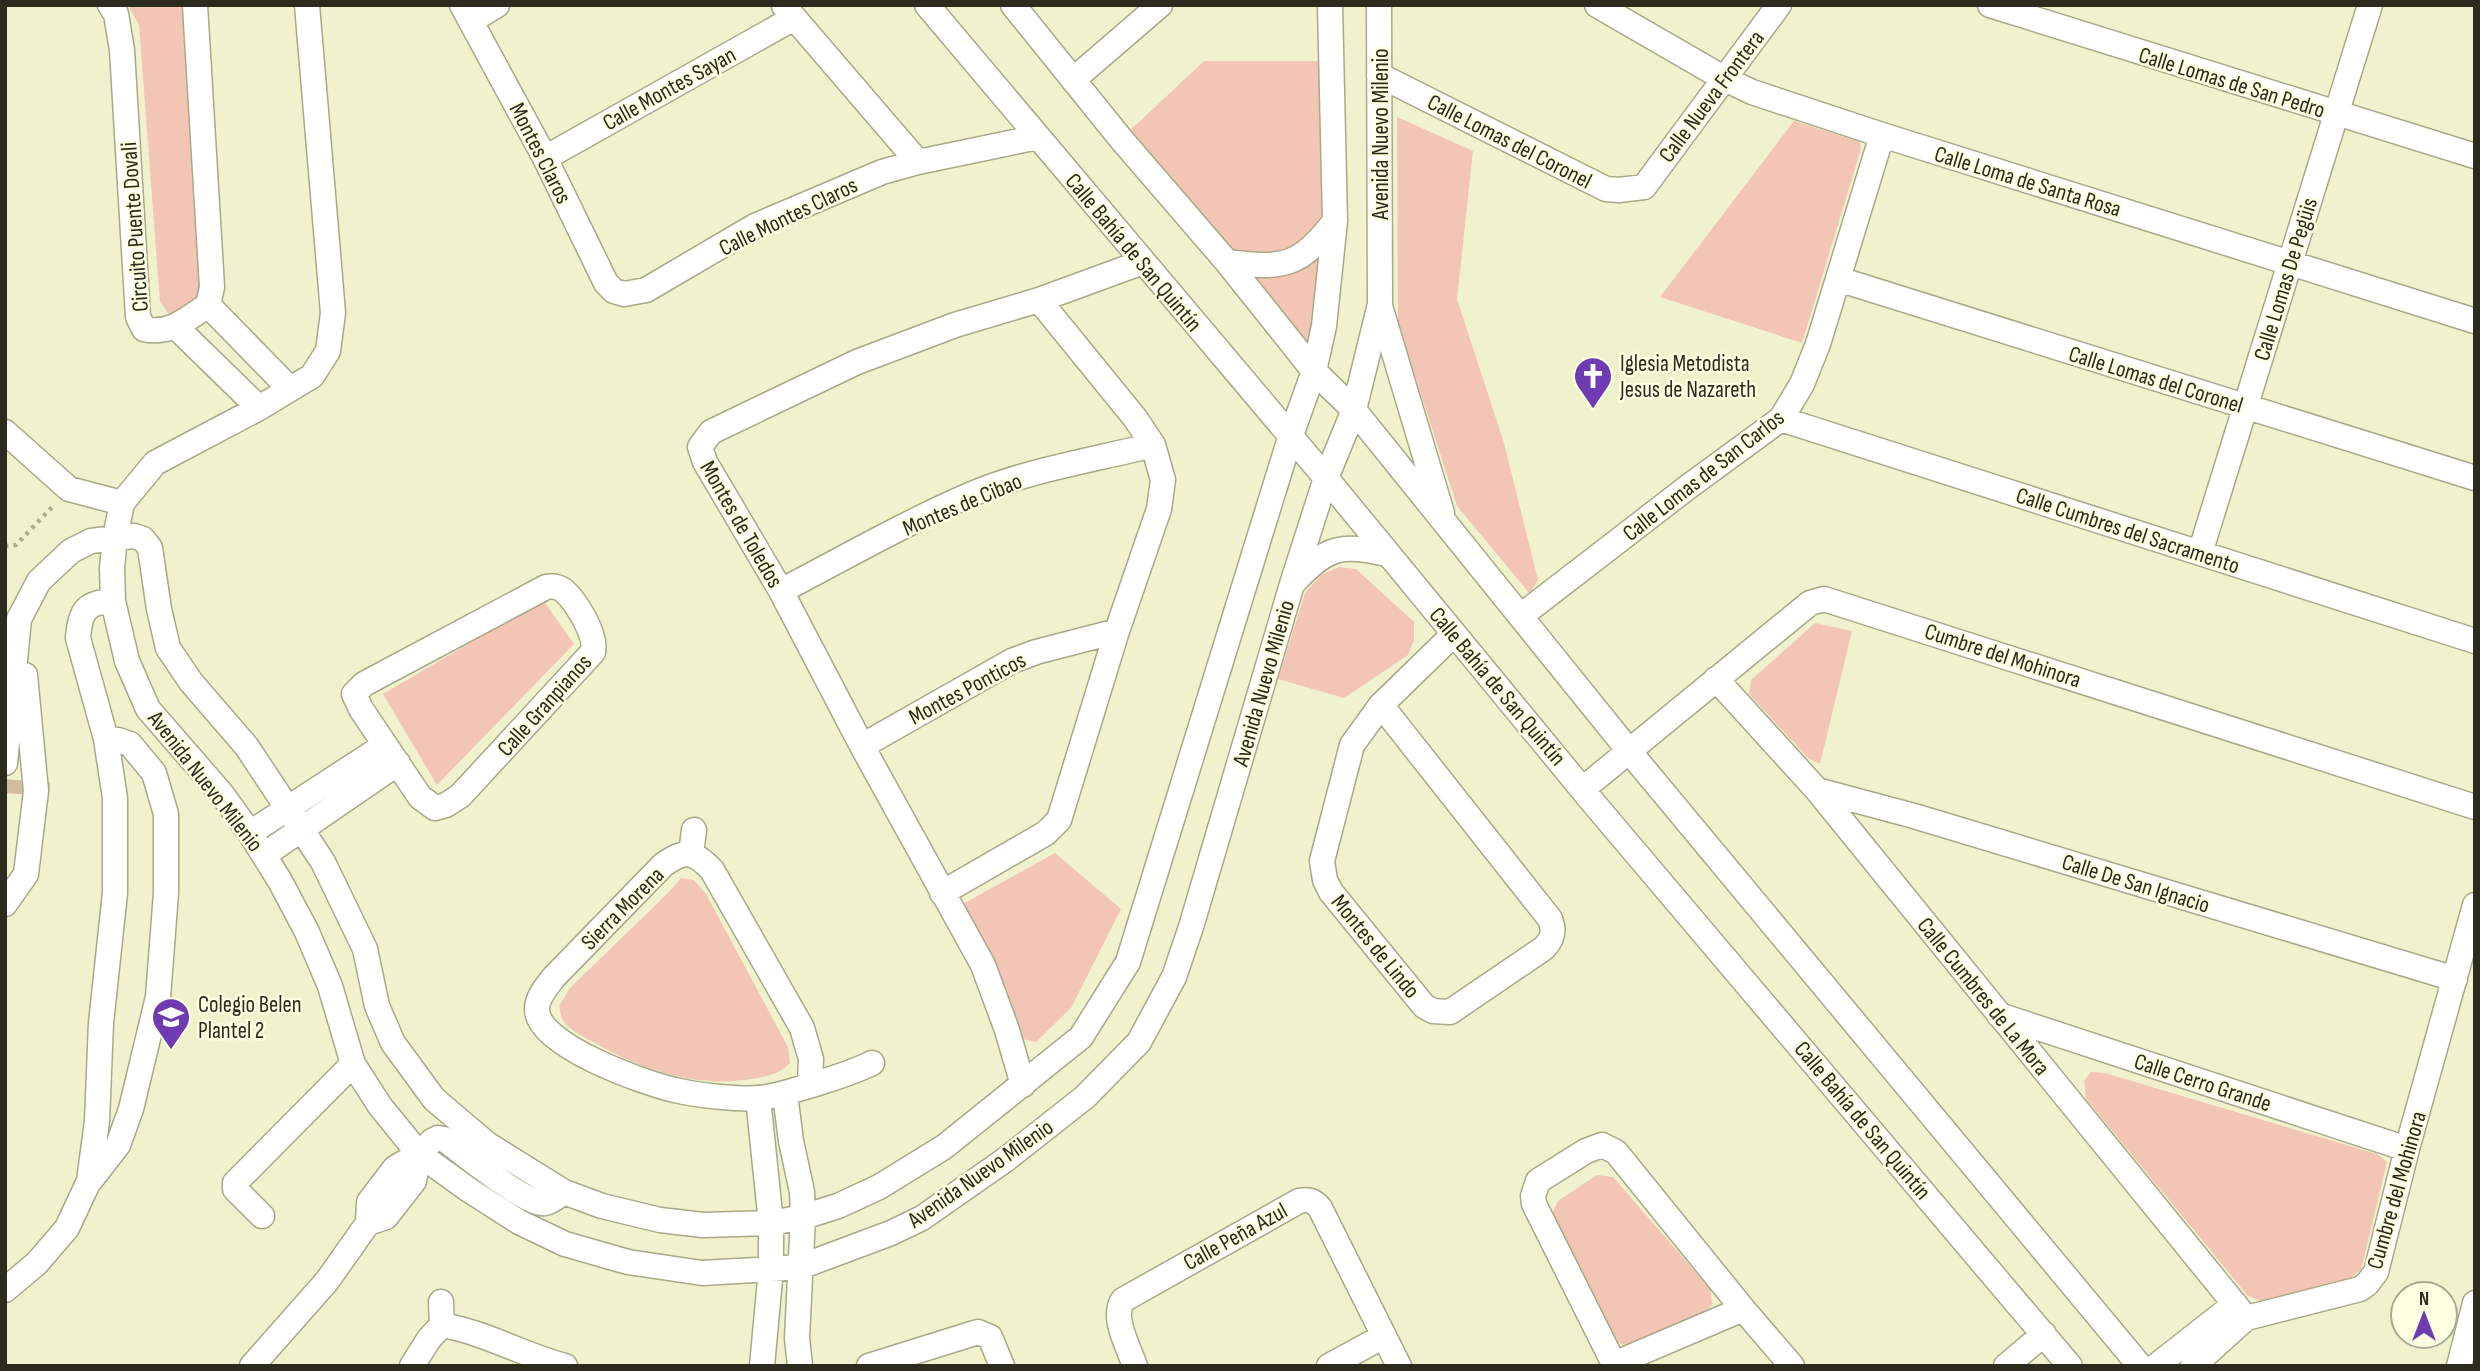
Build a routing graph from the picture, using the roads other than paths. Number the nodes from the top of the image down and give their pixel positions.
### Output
1 (110, 5) edge
2 (195, 5) edge
3 (307, 5) edge
4 (497, 5) edge
5 (928, 5) edge
6 (1013, 5) edge
7 (1160, 5) edge
8 (1330, 5) edge
9 (1379, 5) edge
10 (1597, 5) edge
11 (1779, 5) edge
12 (1990, 5) edge
13 (2370, 5) edge
14 (789, 12) edge
15 (466, 13) edge
16 (1379, 75) junction
17 (1725, 79) junction
18 (1073, 80) junction
19 (2336, 114) junction
20 (1882, 135) junction
21 (1038, 137) junction
22 (2475, 156) edge
23 (545, 158) junction
24 (918, 162) junction
25 (1644, 187) joint
26 (1335, 220) junction
27 (1143, 262) junction
28 (1227, 262) junction
29 (2290, 263) junction
30 (1838, 279) junction
31 (624, 295) joint
32 (1039, 300) junction
33 (1380, 304) junction
34 (208, 306) junction
35 (2475, 321) edge
36 (176, 327) junction
37 (1314, 371) junction
38 (290, 389) junction
39 (2246, 407) junction
40 (259, 408) junction
41 (1354, 410) junction
42 (1781, 419) junction
43 (5, 432) edge
44 (1290, 438) junction
45 (1153, 445) junction
46 (1326, 478) junction
47 (2475, 478) edge
48 (122, 502) junction
49 (1446, 527) junction
50 (115, 538) junction
51 (2200, 553) junction
52 (1387, 554) junction
53 (1292, 584) junction
54 (781, 592) junction
55 (113, 601) junction
56 (1522, 615) junction
57 (19, 619) junction
58 (1117, 631) junction
59 (1454, 635) junction
60 (2475, 641) edge
61 (1716, 679) junction
62 (1381, 705) junction
63 (106, 739) junction
64 (862, 746) junction
65 (1630, 752) junction
66 (391, 755) junction
67 (5, 763) edge
68 (1584, 789) junction
69 (1817, 790) junction
70 (2475, 807) edge
71 (294, 818) junction
72 (250, 833) junction
73 (264, 855) junction
74 (942, 892) junction
75 (5, 904) edge
76 (2475, 905) edge
77 (2455, 979) junction
78 (1998, 1014) junction
79 (872, 1063) dead end
80 (352, 1064) junction
81 (810, 1085) junction
82 (1023, 1086) junction
83 (785, 1094) junction
84 (758, 1098) junction
85 (2407, 1149) junction
86 (419, 1154) junction
87 (89, 1181) junction
88 (564, 1192) junction
89 (262, 1216) dead end
90 (803, 1217) junction
91 (771, 1223) junction
92 (800, 1267) junction
93 (771, 1269) junction
94 (5, 1290) edge
95 (2475, 1303) edge
96 (1743, 1309) junction
97 (2241, 1311) junction
98 (2044, 1334) junction
99 (1384, 1336) junction
100 (2059, 1362) edge
101 (1615, 1365) edge
102 (252, 1366) edge
103 (412, 1366) edge
104 (565, 1366) edge
105 (762, 1366) edge
106 (800, 1366) edge
107 (869, 1366) edge
108 (1002, 1366) edge
109 (1135, 1366) edge
110 (1328, 1366) edge
111 (1399, 1366) edge
112 (1792, 1366) edge
113 (2006, 1366) edge
114 (2140, 1366) edge
115 (2156, 1366) edge
116 (2193, 1366) edge
117 (2459, 1366) edge

1 - 36 street, Circuito Puente Dovali
2 - 34 street
3 - 38 street
4 - 15 street
5 - 21 street, Calle Bahía de San Quintín
6 - 18 street
7 - 18 street
8 - 26 street, Avenida Nuevo Milenio
9 - 16 street, Avenida Nuevo Milenio
10 - 17 street, Calle Loma de Santa Rosa
11 - 17 street, Calle Nueva Frontera
12 - 19 street, Calle Lomas de San Pedro
13 - 19 street, Calle Lomas De Pegüis
14 - 23 street, Calle Montes Sayan
14 - 24 street
15 - 23 street, Montes Claros
16 - 25 street, Calle Lomas del Coronel
16 - 33 street, Avenida Nuevo Milenio
17 - 20 street, Calle Loma de Santa Rosa
17 - 25 street, Calle Nueva Frontera
18 - 28 street
19 - 22 street, Calle Lomas de San Pedro
19 - 29 street, Calle Lomas De Pegüis
20 - 29 street, Calle Loma de Santa Rosa
20 - 30 street, Calle Lomas de San Carlos
21 - 24 street, Calle Montes Claros
21 - 27 street, Calle Bahía de San Quintín
23 - 31 street, Montes Claros
24 - 31 street, Calle Montes Claros
26 - 28 street
26 - 37 street, Avenida Nuevo Milenio
27 - 32 street, Montes de Toledos
27 - 44 street, Calle Bahía de San Quintín
28 - 37 street
29 - 35 street, Calle Loma de Santa Rosa
29 - 39 street, Calle Lomas De Pegüis
30 - 39 street, Calle Lomas del Coronel
30 - 42 street, Calle Lomas de San Carlos
32 - 45 street
32 - 54 street, Montes de Toledos
33 - 41 street, Avenida Nuevo Milenio
33 - 49 street
34 - 36 street, Circuito Puente Dovali
34 - 38 street
36 - 40 street
37 - 41 street
37 - 44 street, Avenida Nuevo Milenio
38 - 40 street
39 - 47 street, Calle Lomas del Coronel
39 - 51 street, Calle Lomas De Pegüis
40 - 48 street
41 - 46 street, Avenida Nuevo Milenio
41 - 49 street
42 - 51 street, Calle Cumbres del Sacramento
42 - 56 street, Calle Lomas de San Carlos
43 - 48 street
44 - 46 street, Calle Bahía de San Quintín
44 - 82 street, Avenida Nuevo Milenio
45 - 54 street, Montes de Cibao
45 - 58 street
46 - 52 street, Calle Bahía de San Quintín
46 - 53 street, Avenida Nuevo Milenio
48 - 50 street
49 - 56 street
50 - 55 street, Avenida Nuevo Milenio
50 - 57 street
50 - 71 street, Avenida Nuevo Milenio
51 - 60 street, Calle Cumbres del Sacramento
52 - 53 street
52 - 59 street, Calle Bahía de San Quintín
53 - 92 street, Avenida Nuevo Milenio
54 - 64 street, Montes de Toledos
55 - 63 street
55 - 72 street, Avenida Nuevo Milenio
56 - 65 street
57 - 67 street
57 - 75 street
58 - 64 street, Montes Ponticos
58 - 74 street
59 - 62 street, Montes de Lindo
59 - 68 street, Calle Bahía de San Quintín
61 - 65 street, Cumbre del Mohinora
61 - 69 street, Calle Cumbres de La Mora
61 - 70 street, Cumbre del Mohinora
62 - 62 street, Montes de Lindo
63 - 87 street
63 - 87 street
64 - 74 street, Montes de Toledos
65 - 68 street, Cumbre del Mohinora
65 - 114 street
66 - 66 street, Calle Granpianos
66 - 71 street
68 - 98 street, Calle Bahía de San Quintín
69 - 77 street, Calle De San Ignacio
69 - 78 street, Calle Cumbres de La Mora
71 - 72 street
71 - 73 street
71 - 88 street, Avenida Nuevo Milenio
72 - 73 street, Avenida Nuevo Milenio
73 - 80 street, Avenida Nuevo Milenio
74 - 82 street, Montes de Toledos
76 - 77 street, Cumbre del Mohinora
77 - 85 street, Cumbre del Mohinora
78 - 85 street, Calle Cerro Grande
78 - 97 street, Calle Cumbres de La Mora
79 - 81 street
80 - 86 street, Avenida Nuevo Milenio
80 - 89 street
81 - 83 street, Sierra Morena
81 - 84 street, Sierra Morena
82 - 90 street, Avenida Nuevo Milenio
83 - 84 street, Sierra Morena
83 - 90 street
84 - 91 street
85 - 97 street, Cumbre del Mohinora
86 - 88 street
86 - 93 street, Avenida Nuevo Milenio
86 - 102 street
87 - 94 street
88 - 91 street, Avenida Nuevo Milenio
90 - 91 street, Avenida Nuevo Milenio
90 - 92 street
91 - 93 street
92 - 93 street, Avenida Nuevo Milenio
92 - 106 street
93 - 105 street
95 - 117 street
96 - 101 street
96 - 101 street
96 - 112 street
97 - 115 street, Cumbre del Mohinora
97 - 116 street, Cumbre del Mohinora
98 - 100 street, Calle Bahía de San Quintín
98 - 113 street
99 - 109 street, Calle Peña Azul
99 - 110 street
99 - 111 street, Calle Peña Azul
103 - 104 street
107 - 108 street

